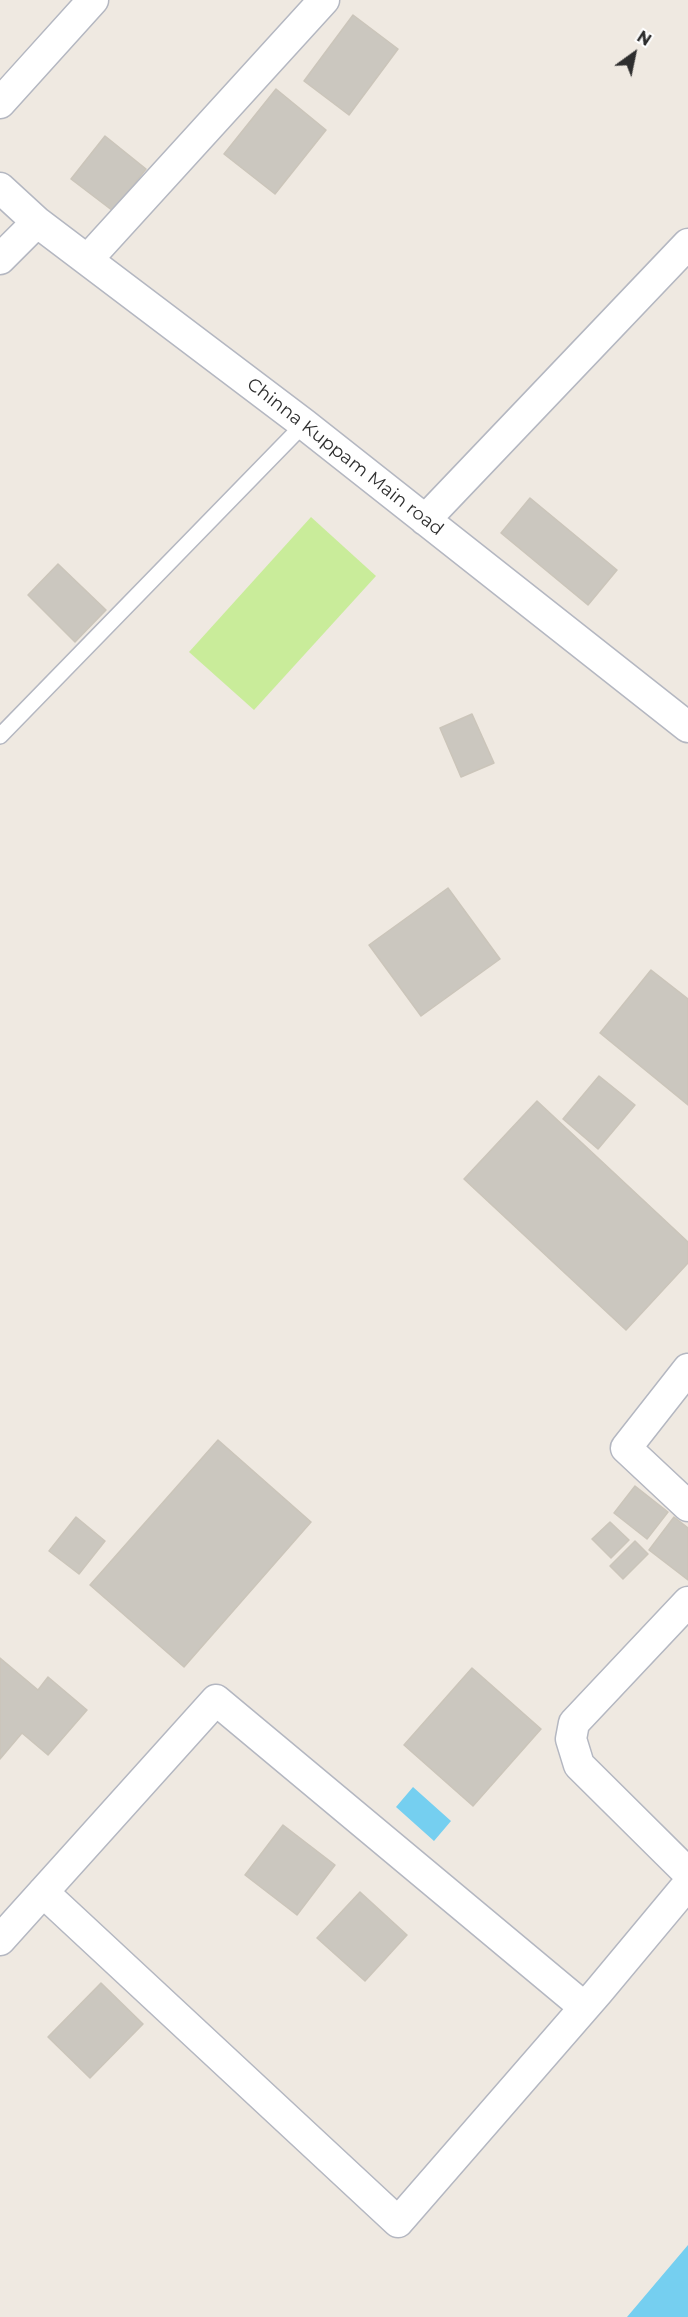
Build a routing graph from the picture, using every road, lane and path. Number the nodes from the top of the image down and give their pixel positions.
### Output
1 (93, 0) edge
2 (324, 0) edge
3 (0, 103) edge
4 (0, 188) edge
5 (37, 222) junction
6 (688, 244) edge
7 (0, 259) edge
8 (88, 259) junction
9 (304, 424) junction
10 (425, 520) junction
11 (688, 727) edge
12 (0, 736) edge
13 (688, 1369) edge
14 (688, 1506) edge
15 (688, 1602) edge
16 (688, 1873) edge
17 (688, 1884) edge
18 (43, 1892) junction
19 (0, 1940) edge
20 (584, 2007) junction

1 - 3 street
2 - 8 street
4 - 5 street, Chinna Kuppam Main road
5 - 7 street
5 - 8 street, Chinna Kuppam Main road
6 - 10 street
8 - 9 street, Chinna Kuppam Main road
9 - 10 street, Chinna Kuppam Main road
9 - 12 lane
10 - 11 street, Chinna Kuppam Main road
13 - 14 street
15 - 16 street
17 - 20 street
18 - 19 street
18 - 20 street
18 - 20 street

